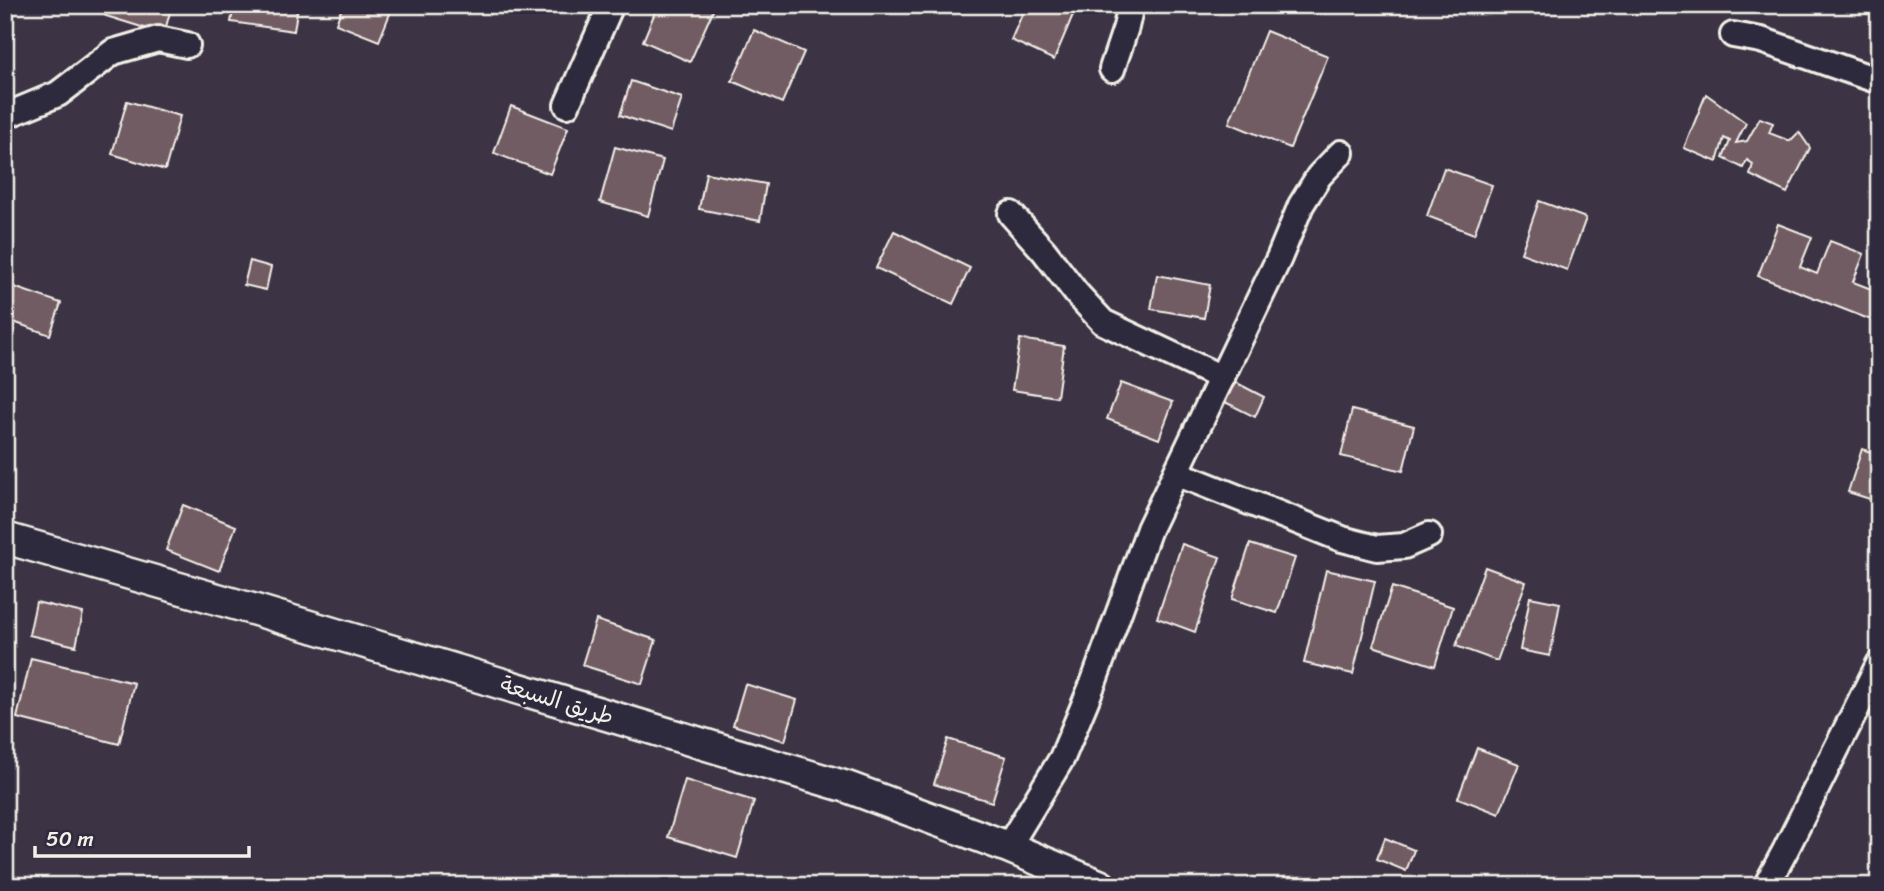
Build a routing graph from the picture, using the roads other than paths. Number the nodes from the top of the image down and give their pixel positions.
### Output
1 (611, 5) edge
2 (1131, 5) edge
3 (1733, 34) dead end
4 (187, 45) dead end
5 (1112, 69) dead end
6 (1879, 81) edge
7 (567, 105) dead end
8 (5, 116) edge
9 (1341, 153) dead end
10 (1011, 214) dead end
11 (1222, 378) junction
12 (1176, 473) junction
13 (1429, 535) dead end
14 (5, 538) edge
15 (1879, 664) edge
16 (1008, 847) junction
17 (1101, 886) edge
18 (1766, 886) edge

1 - 7 street
2 - 5 street
3 - 6 street
4 - 8 street
9 - 11 street
10 - 11 street
11 - 12 street
12 - 13 street
12 - 16 street
14 - 16 street, طريق السبعة
15 - 18 street
16 - 17 street, طريق السبعة

